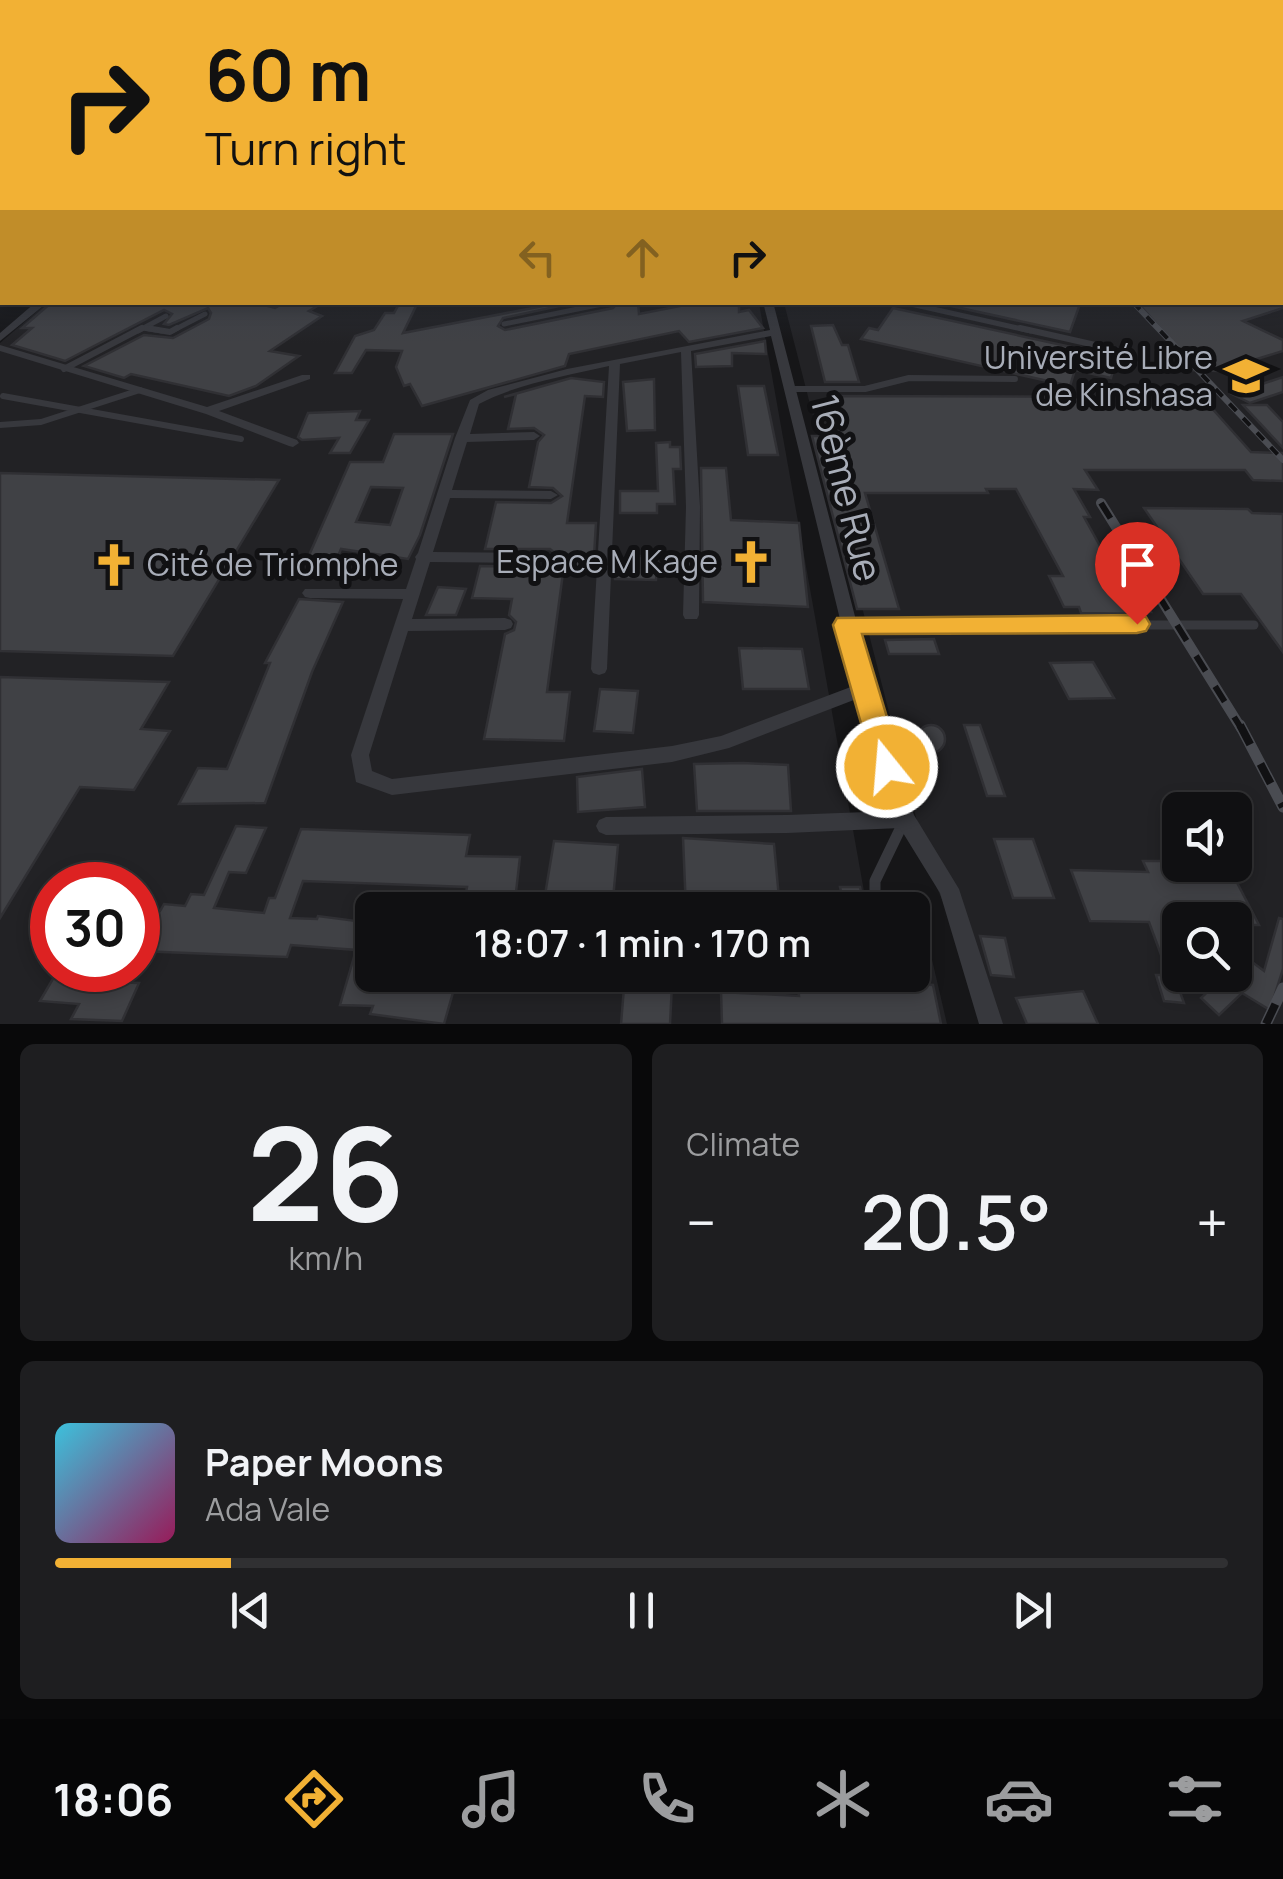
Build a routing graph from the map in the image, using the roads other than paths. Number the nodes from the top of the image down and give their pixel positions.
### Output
1 (40, 305) edge
2 (597, 305) edge
3 (769, 305) edge
4 (915, 305) edge
5 (206, 314) dead end
6 (166, 316) dead end
7 (504, 324) dead end
8 (144, 328) junction
9 (775, 332) junction
10 (0, 338) edge
11 (0, 348) edge
12 (686, 350) junction
13 (1122, 351) dead end
14 (615, 364) junction
15 (64, 369) junction
16 (306, 377) dead end
17 (1015, 379) dead end
18 (788, 389) junction
19 (142, 390) junction
20 (3, 396) dead end
21 (79, 411) junction
22 (207, 411) junction
23 (0, 425) edge
24 (534, 436) dead end
25 (241, 438) dead end
26 (461, 438) junction
27 (293, 443) dead end
28 (443, 494) junction
29 (551, 495) dead end
30 (422, 557) junction
31 (550, 558) dead end
32 (310, 593) dead end
33 (411, 594) junction
34 (692, 615) dead end
35 (505, 624) dead end
36 (401, 625) junction
37 (846, 625) junction
38 (1254, 626) dead end
39 (599, 669) dead end
40 (864, 690) junction
41 (905, 819) junction
42 (606, 826) dead end
43 (874, 892) edge
44 (990, 1024) edge

1 - 10 street
2 - 7 lane
3 - 9 street, 16ème Rue
4 - 13 lane
5 - 8 lane
6 - 8 lane
8 - 15 lane
9 - 12 street
9 - 18 street, 16ème Rue
11 - 15 street
12 - 14 street
12 - 34 street
14 - 26 street
14 - 39 street
15 - 19 street
16 - 22 street
17 - 18 lane
18 - 37 street, 16ème Rue
19 - 21 lane
19 - 22 street
20 - 21 lane
21 - 23 lane
21 - 25 lane
22 - 27 street
24 - 26 street
26 - 28 street
28 - 29 street
28 - 30 street
30 - 31 street
30 - 33 street
32 - 33 street
33 - 36 street
35 - 36 street
36 - 40 street
37 - 38 lane
37 - 40 street, 16ème Rue
40 - 41 street, 16ème Rue
41 - 42 street
41 - 43 lane
41 - 44 street, 16ème Rue

